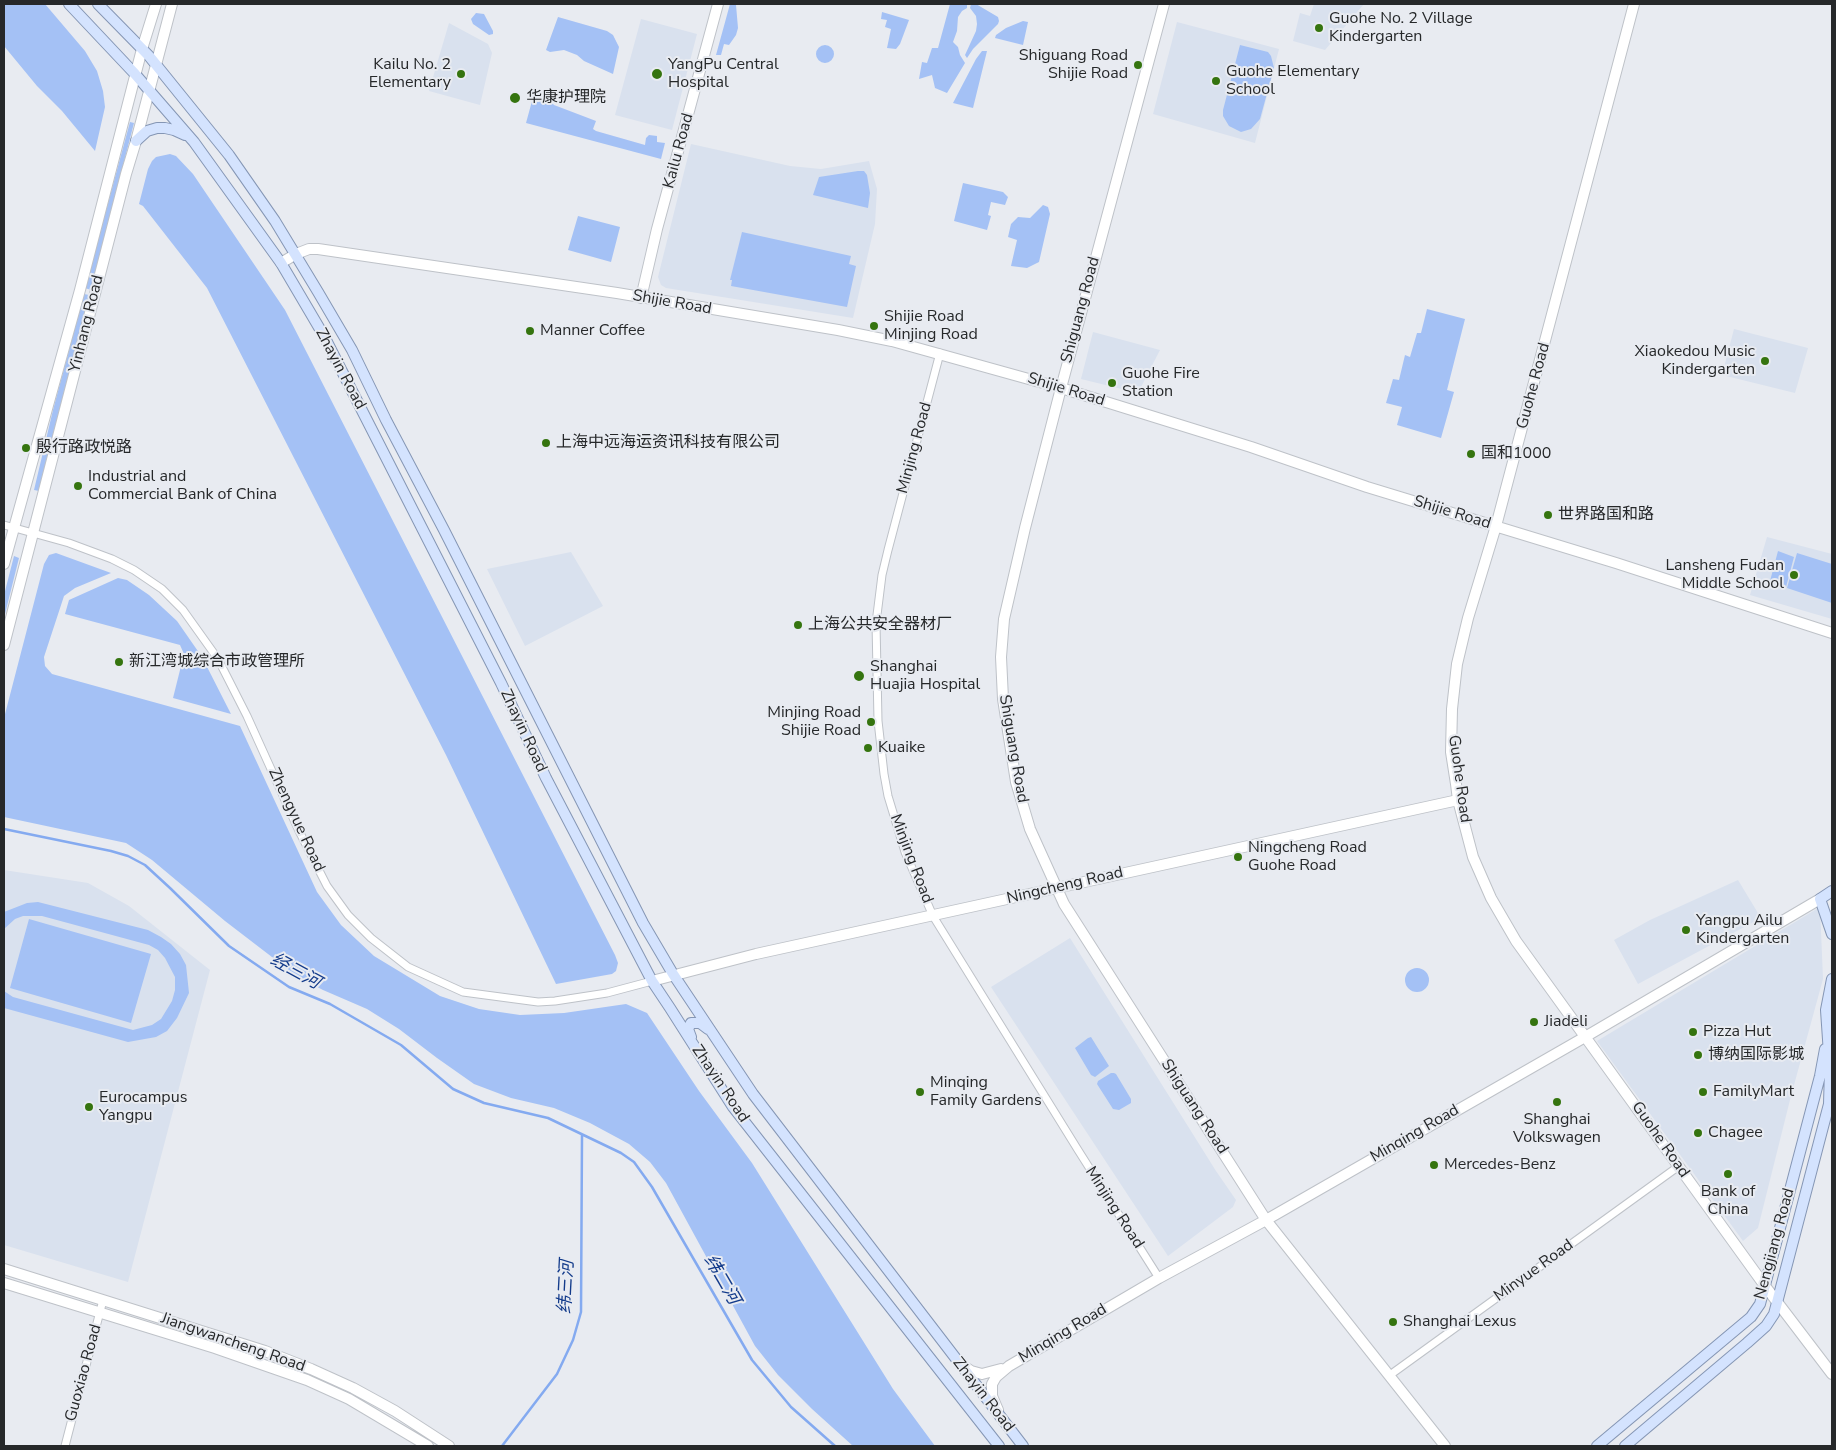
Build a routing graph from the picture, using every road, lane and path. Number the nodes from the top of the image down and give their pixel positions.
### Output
1 (69, 4) edge
2 (98, 4) edge
3 (156, 4) edge
4 (172, 4) edge
5 (718, 4) edge
6 (1164, 4) edge
7 (1634, 4) edge
8 (142, 49) junction
9 (156, 67) junction
10 (135, 74) junction
11 (150, 91) junction
12 (136, 141) junction
13 (194, 142) junction
14 (296, 254) junction
15 (281, 263) junction
16 (641, 298) junction
17 (940, 353) junction
18 (1060, 388) junction
19 (8, 526) edge
20 (1496, 526) junction
21 (34, 533) junction
22 (4, 564) edge
23 (1832, 633) edge
24 (4, 645) edge
25 (1458, 800) junction
26 (1056, 887) junction
27 (1832, 891) edge
28 (1820, 899) junction
29 (637, 912) junction
30 (933, 916) junction
31 (625, 929) junction
32 (1832, 934) edge
33 (673, 974) junction
34 (1832, 979) edge
35 (652, 981) junction
36 (1827, 1033) junction
37 (714, 1035) junction
38 (1585, 1037) junction
39 (695, 1048) junction
40 (1679, 1166) junction
41 (1266, 1220) junction
42 (4, 1269) edge
43 (1159, 1278) junction
44 (4, 1283) edge
45 (1765, 1286) junction
46 (103, 1300) junction
47 (1777, 1301) junction
48 (100, 1312) junction
49 (957, 1361) junction
50 (1009, 1366) junction
51 (1832, 1374) edge
52 (1390, 1375) junction
53 (1004, 1422) junction
54 (65, 1446) edge
55 (428, 1446) edge
56 (449, 1446) edge
57 (999, 1446) edge
58 (1023, 1446) edge
59 (1445, 1446) edge
60 (1597, 1446) edge
61 (1625, 1446) edge

1 - 10 main road, Zhayin Road
2 - 8 main road, Zhayin Road
3 - 8 street, Yinhang Road
4 - 9 street, Yinhang Road
5 - 16 street, Kailu Road
6 - 18 street, Shiguang Road
7 - 20 street, Guohe Road
8 - 9 main road, Zhayin Road
8 - 10 street, Yinhang Road
9 - 11 street, Yinhang Road
9 - 14 main road, Zhayin Road
10 - 11 main road, Zhayin Road
10 - 19 street, Yinhang Road
11 - 12 street, Yinhang Road
11 - 13 main road, Zhayin Road
12 - 13 main road
12 - 21 street, Yinhang Road
13 - 15 main road, Zhayin Road
14 - 15 street, Shijie Road
14 - 16 street, Shijie Road
14 - 29 main road, Zhayin Road
15 - 31 main road, Zhayin Road
16 - 17 street, Shijie Road
17 - 18 street, Shijie Road
17 - 30 street, Minjing Road
18 - 20 street, Shijie Road
18 - 26 street, Shiguang Road
19 - 21 street, Zhengyue Road
19 - 22 street, Yinhang Road
20 - 23 street, Shijie Road
20 - 25 street, Guohe Road
21 - 24 street, Yinhang Road
21 - 35 street, Zhengyue Road
25 - 26 street, Ningcheng Road
25 - 38 street, Guohe Road
26 - 30 street, Ningcheng Road
26 - 41 street, Shiguang Road
27 - 28 main road
28 - 32 main road
28 - 38 street, Minqing Road
29 - 31 main road
29 - 33 main road, Zhayin Road
30 - 33 street, Ningcheng Road
30 - 43 street, Minjing Road
31 - 35 main road, Zhayin Road
33 - 35 street, Ningcheng Road
33 - 37 main road, Zhayin Road
34 - 36 main road, Nengjiang Road
35 - 39 main road, Zhayin Road
36 - 45 main road, Nengjiang Road
36 - 47 main road, Nengjiang Road
37 - 39 main road
37 - 49 main road, Zhayin Road
38 - 40 street, Guohe Road
38 - 41 street, Minqing Road
39 - 57 main road, Zhayin Road
40 - 45 street, Guohe Road
40 - 52 street, Minyue Road
41 - 43 street, Minqing Road
41 - 52 street, Shiguang Road
42 - 46 street, Jiangwancheng Road
43 - 50 street, Minqing Road
44 - 48 street, Jiangwancheng Road
45 - 47 street, Guohe Road
45 - 60 main road, Nengjiang Road
46 - 48 street, Guoxiao Road
46 - 56 street, Jiangwancheng Road
47 - 51 street, Guohe Road
47 - 61 main road, Nengjiang Road
48 - 54 street, Guoxiao Road
48 - 55 street, Jiangwancheng Road
49 - 50 street, Minqing Road
49 - 53 main road, Zhayin Road
50 - 53 street, Minqing Road
52 - 59 street, Shiguang Road
53 - 58 main road, Zhayin Road

